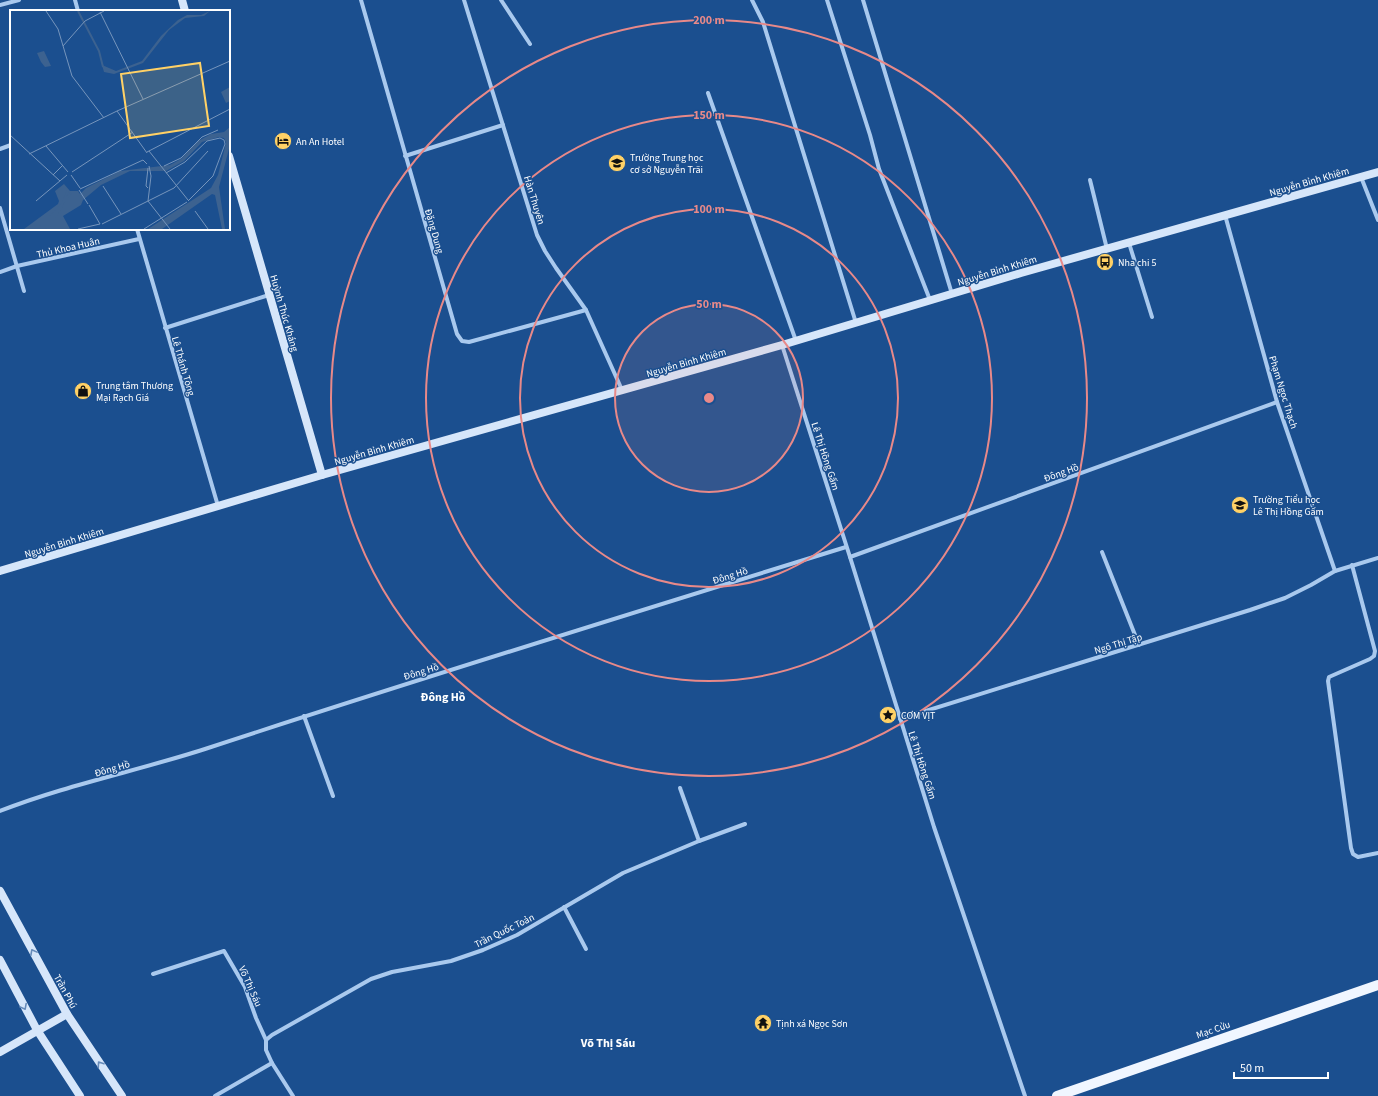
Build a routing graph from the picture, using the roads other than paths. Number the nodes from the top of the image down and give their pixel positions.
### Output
1 (19, 0) edge
2 (75, 0) edge
3 (182, 0) edge
4 (361, 0) edge
5 (464, 0) edge
6 (501, 0) edge
7 (752, 0) edge
8 (827, 0) edge
9 (863, 0) edge
10 (0, 5) edge
11 (78, 10) edge
12 (185, 10) edge
13 (530, 44) dead end
14 (708, 93) dead end
15 (503, 125) junction
16 (10, 145) edge
17 (0, 149) edge
18 (405, 156) junction
19 (230, 159) edge
20 (1378, 172) edge
21 (1361, 177) junction
22 (1090, 180) dead end
23 (0, 208) edge
24 (1226, 215) junction
25 (1378, 220) edge
26 (137, 230) edge
27 (139, 239) junction
28 (1129, 243) junction
29 (1107, 249) junction
30 (17, 266) junction
31 (0, 272) edge
32 (24, 291) dead end
33 (952, 294) junction
34 (270, 295) junction
35 (930, 301) junction
36 (586, 310) junction
37 (1152, 316) dead end
38 (856, 323) junction
39 (165, 328) junction
40 (796, 341) junction
41 (782, 345) junction
42 (622, 390) junction
43 (1277, 402) junction
44 (322, 475) junction
45 (218, 506) junction
46 (846, 547) junction
47 (1102, 552) dead end
48 (850, 557) junction
49 (1378, 558) edge
50 (1352, 565) junction
51 (1335, 570) junction
52 (0, 571) edge
53 (1138, 645) junction
54 (304, 716) junction
55 (900, 719) junction
56 (680, 788) dead end
57 (333, 796) dead end
58 (0, 810) edge
59 (746, 824) dead end
60 (699, 841) junction
61 (1378, 853) edge
62 (0, 891) edge
63 (564, 907) junction
64 (586, 949) dead end
65 (0, 960) edge
66 (153, 974) dead end
67 (1378, 985) edge
68 (67, 1014) junction
69 (37, 1030) junction
70 (266, 1040) junction
71 (0, 1052) edge
72 (272, 1063) junction
73 (80, 1096) edge
74 (122, 1096) edge
75 (214, 1096) edge
76 (293, 1096) edge
77 (1026, 1096) edge
78 (1057, 1096) edge

1 - 10 street
2 - 11 street
3 - 12 main road
4 - 18 street, Đặng Dung
5 - 15 street, Hàn Thuyên
6 - 13 street
7 - 38 street
8 - 35 street
9 - 33 street
14 - 40 street
15 - 18 street
15 - 36 street, Hàn Thuyên
16 - 17 street
18 - 36 street, Đặng Dung
19 - 34 main road, Huỳnh Thúc Kháng
20 - 21 main road, Nguyễn Bỉnh Khiêm
21 - 24 main road, Nguyễn Bỉnh Khiêm
21 - 25 street
22 - 29 street
23 - 30 street
24 - 28 main road, Nguyễn Bỉnh Khiêm
24 - 43 street, Phạm Ngọc Thạch
26 - 27 street, Lê Thánh Tông
27 - 30 street, Thủ Khoa Huân
27 - 39 street, Lê Thánh Tông
28 - 29 main road, Nguyễn Bỉnh Khiêm
28 - 37 street
29 - 33 main road, Nguyễn Bỉnh Khiêm
30 - 31 street, Thủ Khoa Huân
30 - 32 street
33 - 35 main road, Nguyễn Bỉnh Khiêm
34 - 39 street
34 - 44 main road, Huỳnh Thúc Kháng
35 - 38 main road, Nguyễn Bỉnh Khiêm
36 - 42 street, Hàn Thuyên
38 - 40 main road, Nguyễn Bỉnh Khiêm
39 - 45 street, Lê Thánh Tông
40 - 41 main road, Nguyễn Bỉnh Khiêm
41 - 42 main road, Nguyễn Bỉnh Khiêm
41 - 46 street, Lê Thị Hồng Gấm
42 - 44 main road, Nguyễn Bỉnh Khiêm
43 - 48 street, Đông Hồ
43 - 51 street, Phạm Ngọc Thạch
44 - 45 main road, Nguyễn Bỉnh Khiêm
45 - 52 main road, Nguyễn Bỉnh Khiêm
46 - 48 street, Lê Thị Hồng Gấm
46 - 54 street, Đông Hồ
47 - 53 street
48 - 55 street, Lê Thị Hồng Gấm
49 - 50 street, Ngô Thị Tập
50 - 51 street, Ngô Thị Tập
50 - 61 street
51 - 53 street, Ngô Thị Tập
53 - 55 street, Ngô Thị Tập
54 - 57 street
54 - 58 street, Đông Hồ
55 - 77 street, Lê Thị Hồng Gấm
56 - 60 street
59 - 60 street, Trần Quốc Toản
60 - 63 street, Trần Quốc Toản
68 -> 62 main road, Trần Phú
63 - 64 street
63 - 70 street, Trần Quốc Toản
65 -> 69 main road
66 - 70 street, Võ Thị Sáu
67 - 78 main road, Mạc Cửu
68 - 69 main road
74 -> 68 main road, Trần Phú
69 - 71 main road
69 - 73 main road
70 - 72 street, Võ Thị Sáu
72 - 75 street
72 - 76 street, Võ Thị Sáu

